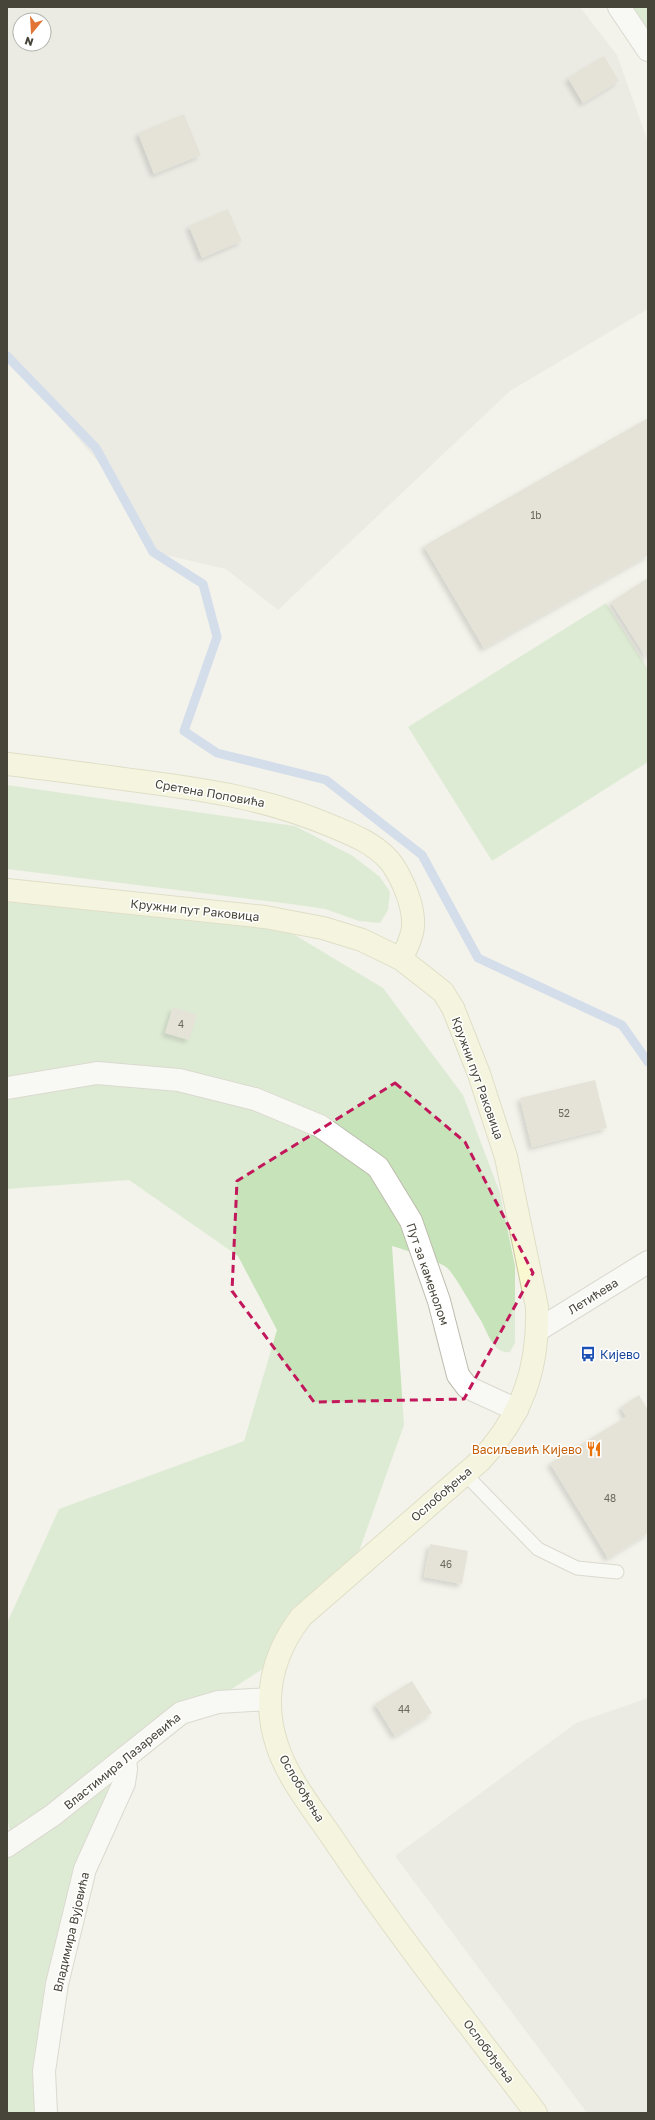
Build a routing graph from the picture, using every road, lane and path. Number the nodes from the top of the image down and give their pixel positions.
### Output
1 (619, 7) edge
2 (648, 50) edge
3 (7, 764) edge
4 (7, 890) edge
5 (401, 959) junction
6 (7, 1088) edge
7 (648, 1262) edge
8 (538, 1330) junction
9 (517, 1410) junction
10 (465, 1474) junction
11 (617, 1572) dead end
12 (270, 1699) junction
13 (125, 1758) junction
14 (7, 1846) edge
15 (46, 2113) edge
16 (536, 2113) edge

1 - 2 street
3 - 5 main road, Сретена Поповића
4 - 5 main road, Кружни пут Раковица
5 - 8 main road, Кружни пут Раковица
6 - 9 street, Пут за каменолом
7 - 8 street, Летићева
8 - 9 main road, Ослобођења
9 - 10 main road, Ослобођења
10 - 11 lane
10 - 12 main road, Ослобођења
12 - 13 street, Властимира Лазаревића
12 - 16 main road, Ослобођења
13 - 14 street, Властимира Лазаревића
13 - 15 street, Владимира Вујовића

